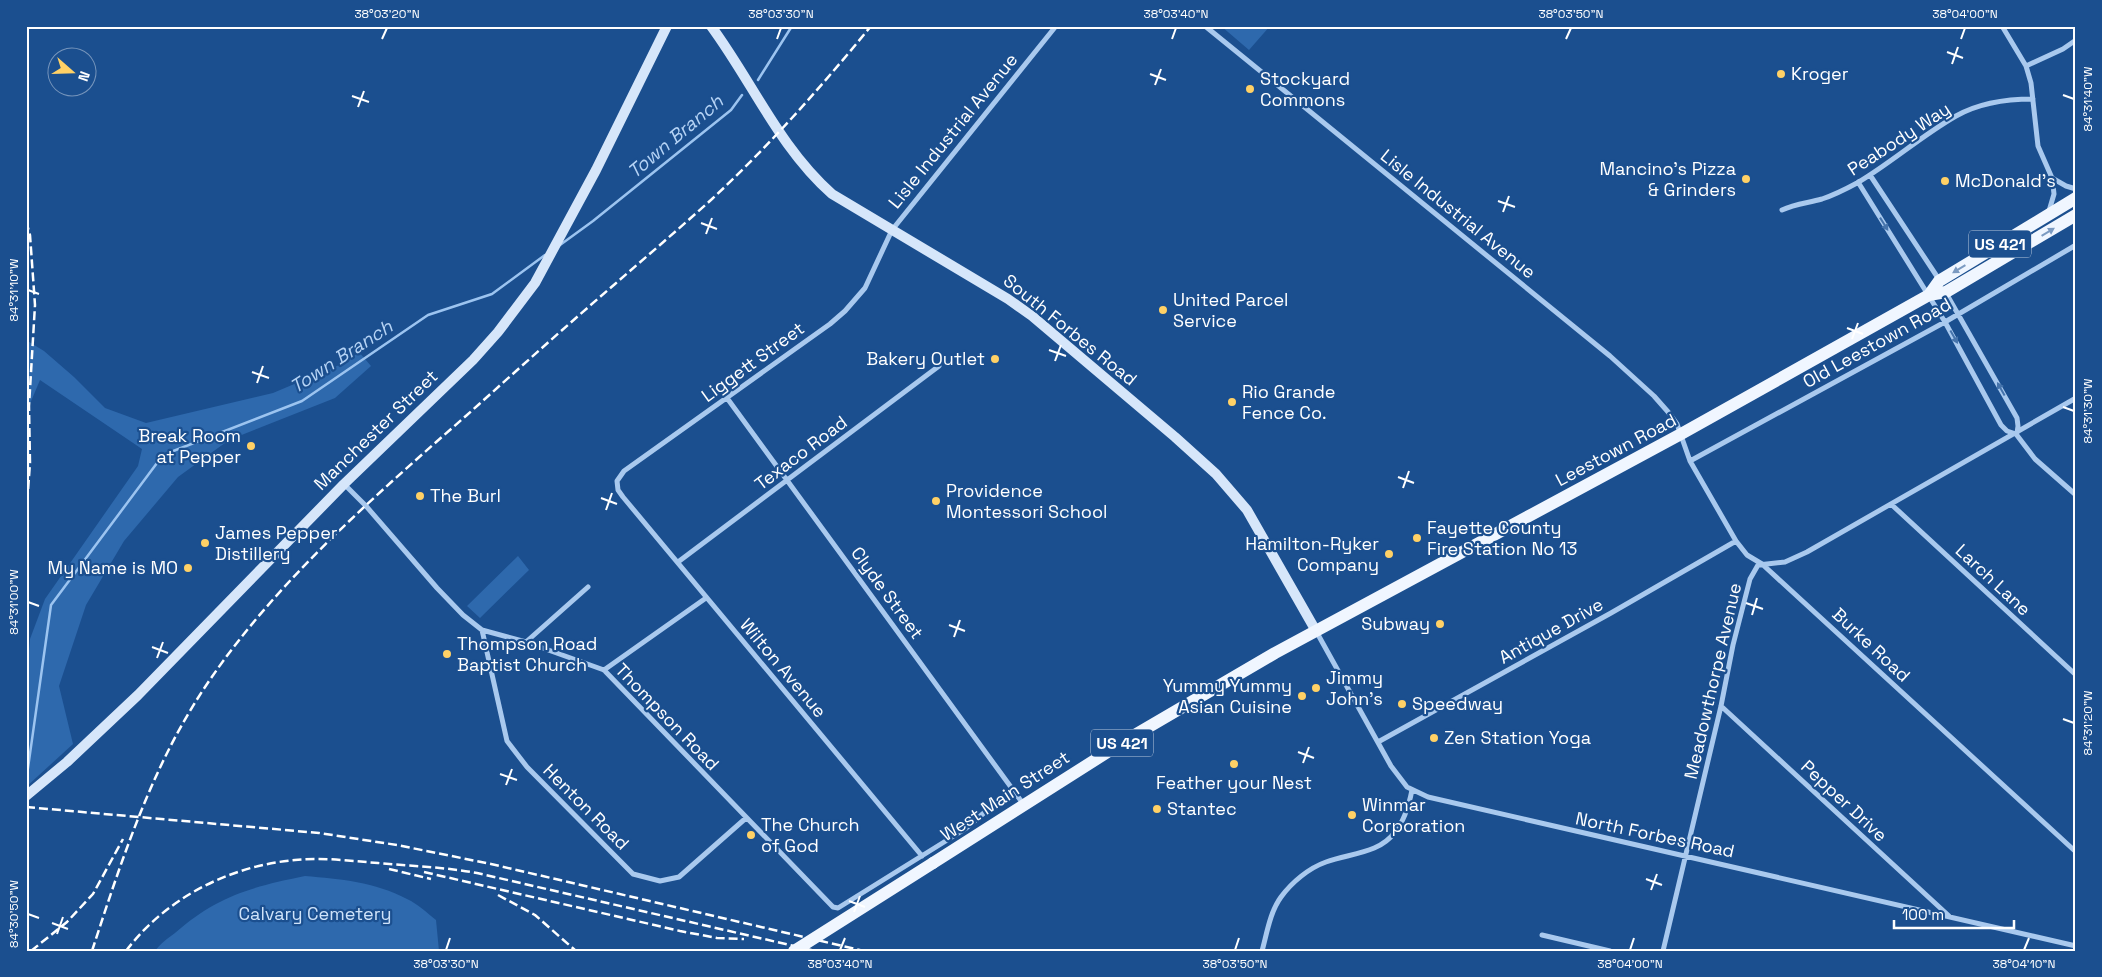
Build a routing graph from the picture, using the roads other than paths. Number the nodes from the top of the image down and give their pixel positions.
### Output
1 (667, 26) edge
2 (711, 26) edge
3 (1056, 26) edge
4 (1205, 26) edge
5 (2002, 26) edge
6 (2076, 40) edge
7 (2026, 66) junction
8 (2033, 98) junction
9 (1870, 175) junction
10 (2052, 178) junction
11 (1858, 182) junction
12 (2076, 189) edge
13 (2076, 198) edge
14 (1782, 210) dead end
15 (2076, 215) edge
16 (2046, 218) junction
17 (892, 230) junction
18 (2076, 245) edge
19 (1942, 287) junction
20 (1929, 295) junction
21 (1959, 314) junction
22 (1945, 322) junction
23 (939, 366) dead end
24 (727, 398) junction
25 (2076, 398) edge
26 (1681, 434) junction
27 (2016, 434) junction
28 (1690, 461) junction
29 (788, 480) junction
30 (344, 484) junction
31 (2076, 495) edge
32 (623, 497) joint
33 (1892, 505) junction
34 (1736, 541) junction
35 (678, 562) junction
36 (1762, 564) junction
37 (588, 587) dead end
38 (706, 598) junction
39 (482, 630) junction
40 (1316, 631) junction
41 (526, 642) junction
42 (604, 670) junction
43 (2076, 675) edge
44 (1721, 706) junction
45 (1378, 742) junction
46 (1012, 789) junction
47 (1412, 790) junction
48 (26, 796) edge
49 (1024, 805) junction
50 (746, 818) junction
51 (2076, 852) edge
52 (1686, 855) junction
53 (922, 856) junction
54 (1949, 916) junction
55 (1542, 935) dead end
56 (2076, 946) edge
57 (794, 951) edge
58 (1262, 951) edge
59 (1610, 951) edge
60 (1663, 951) edge

1 - 30 main road, Manchester Street
2 - 17 main road, South Forbes Road
3 - 17 street, Lisle Industrial Avenue
4 - 26 street, Lisle Industrial Avenue
5 - 7 street
6 - 7 street
7 - 8 street
8 - 9 street, Peabody Way
8 - 10 street
9 - 11 street, Peabody Way
9 - 19 street
10 - 12 street
10 - 16 street
11 - 14 street, Peabody Way
11 -> 20 street
13 - 16 main road, Leestown Road / US 421
19 -> 15 main road, Leestown Road / US 421
16 -> 19 main road, Leestown Road / US 421
17 - 24 street, Liggett Street
17 - 40 main road, South Forbes Road
18 - 21 street, Old Leestown Road
19 - 20 main road, Leestown Road / US 421
19 - 21 street
20 - 22 street
20 - 26 main road, Leestown Road / US 421
21 - 22 street, Old Leestown Road
27 -> 21 street
22 -> 27 street
22 - 28 street, Old Leestown Road
23 - 29 street, Texaco Road
24 - 29 street, Clyde Street
24 - 32 street, Liggett Street
25 - 27 street
26 - 28 street, Burke Road
26 - 40 main road, Leestown Road / US 421
27 - 31 street
27 - 33 street
28 - 34 street, Burke Road
29 - 35 street, Texaco Road
29 - 46 street, Clyde Street
30 - 39 street, Thompson Road
30 - 48 main road, Manchester Street
32 - 35 street, Wilton Avenue
33 - 36 street
33 - 43 street, Larch Lane
34 - 36 street, Burke Road
34 - 45 street, Antique Drive
35 - 38 street, Wilton Avenue
36 - 44 street, Meadowthorpe Avenue
36 - 51 street, Burke Road
37 - 41 street
38 - 42 street
38 - 53 street, Wilton Avenue
39 - 41 street, Thompson Road
39 - 50 street, Henton Road
40 - 45 street, North Forbes Road
40 - 49 main road, West Main Street / US 421
41 - 42 street, Thompson Road
42 - 50 street, Thompson Road
44 - 52 street, Meadowthorpe Avenue
44 - 54 street, Pepper Drive
45 - 47 street, North Forbes Road
46 - 49 street, Clyde Street
46 - 53 street
47 - 52 street, North Forbes Road
47 - 58 street
49 - 57 main road, West Main Street / US 421, bridge
50 - 53 street, Thompson Road
52 - 54 street, North Forbes Road
52 - 60 street, Meadowthorpe Avenue
54 - 56 street, North Forbes Road
55 - 59 street

